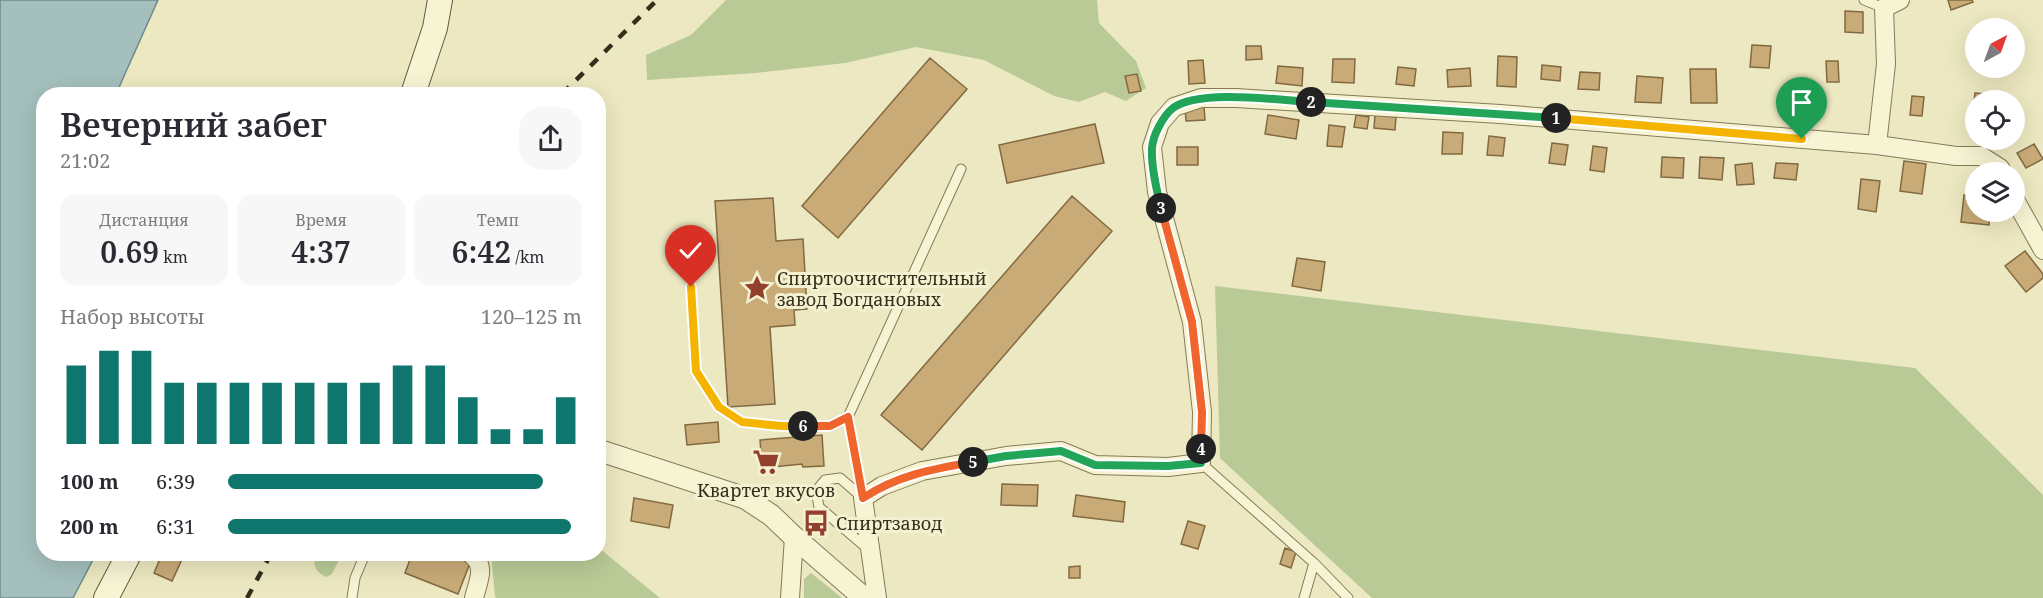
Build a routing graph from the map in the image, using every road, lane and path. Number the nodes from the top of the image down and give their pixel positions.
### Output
1 (440, 0) edge
2 (1864, 0) edge
3 (1892, 4) edge
4 (415, 87) edge
5 (1877, 145) junction
6 (1991, 162) edge
7 (961, 169) dead end
8 (2025, 218) edge
9 (2043, 250) edge
10 (691, 287) dead end
11 (848, 417) junction
12 (606, 453) edge
13 (1201, 463) junction
14 (863, 498) junction
15 (794, 537) junction
16 (870, 551) junction
17 (125, 561) edge
18 (362, 561) edge
19 (478, 561) edge
20 (1314, 563) junction
21 (106, 598) edge
22 (352, 598) edge
23 (474, 598) edge
24 (790, 598) edge
25 (864, 598) edge
26 (877, 598) edge
27 (1304, 598) edge
28 (1348, 598) edge

1 - 4 main road
2 - 3 lane
3 - 5 street
5 - 6 street
5 - 13 street
7 - 11 lane
8 - 9 street
10 - 11 lane
11 - 14 lane
12 - 15 street
13 - 14 street
13 - 20 lane
14 - 16 street
14 - 16 lane
15 - 24 street
15 - 25 street
16 - 26 street
17 - 21 main road
18 - 22 lane
19 - 23 street
20 - 27 lane
20 - 28 lane

